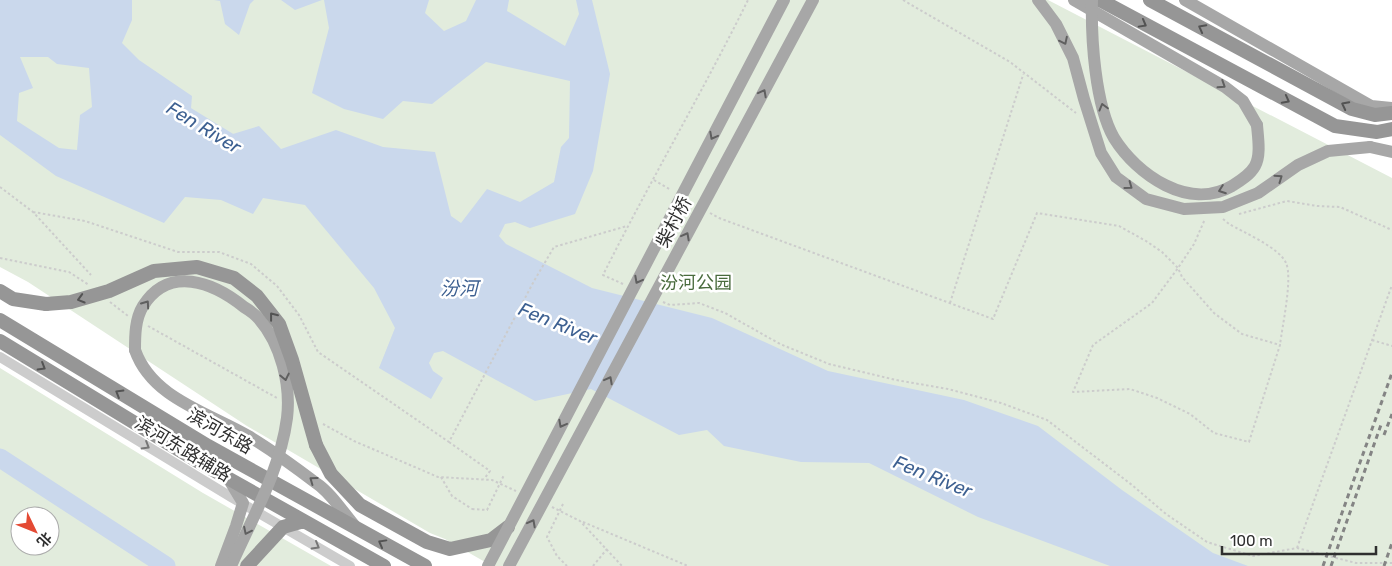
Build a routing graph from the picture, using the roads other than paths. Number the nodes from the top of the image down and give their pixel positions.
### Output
1 (784, 0) edge
2 (813, 0) edge
3 (1038, 0) edge
4 (1074, 0) edge
5 (1092, 0) edge
6 (1100, 0) edge
7 (1150, 0) edge
8 (1185, 0) edge
9 (1392, 108) edge
10 (1392, 113) edge
11 (1392, 129) edge
12 (1392, 152) edge
13 (0, 291) edge
14 (0, 320) edge
15 (0, 341) edge
16 (0, 356) edge
17 (228, 478) junction
18 (243, 504) junction
19 (304, 521) junction
20 (283, 527) junction
21 (508, 527) junction
22 (357, 529) junction
23 (220, 566) edge
24 (230, 566) edge
25 (247, 566) edge
26 (350, 566) edge
27 (384, 566) edge
28 (424, 566) edge
29 (488, 566) edge
30 (510, 566) edge

1 -> 21 main road, 柴村桥, bridge
30 -> 2 main road, 柴村桥, bridge
3 -> 12 main road, bridge
4 -> 5 main road, bridge
6 -> 11 highway
10 -> 7 highway
8 - 9 main road
21 -> 13 highway, bridge
22 -> 14 highway, 滨河东路
15 -> 17 highway, 滨河东路
16 -> 18 street, 滨河东路辅路
17 - 18 main road
17 - 19 highway, 滨河东路
18 - 20 street, 滨河东路辅路
18 - 23 main road
19 - 20 highway
19 - 27 highway, 滨河东路
20 - 25 highway
20 -> 26 street, 滨河东路辅路
21 - 29 main road, 柴村桥, bridge
22 -> 24 main road, bridge
28 -> 22 highway, 滨河东路

